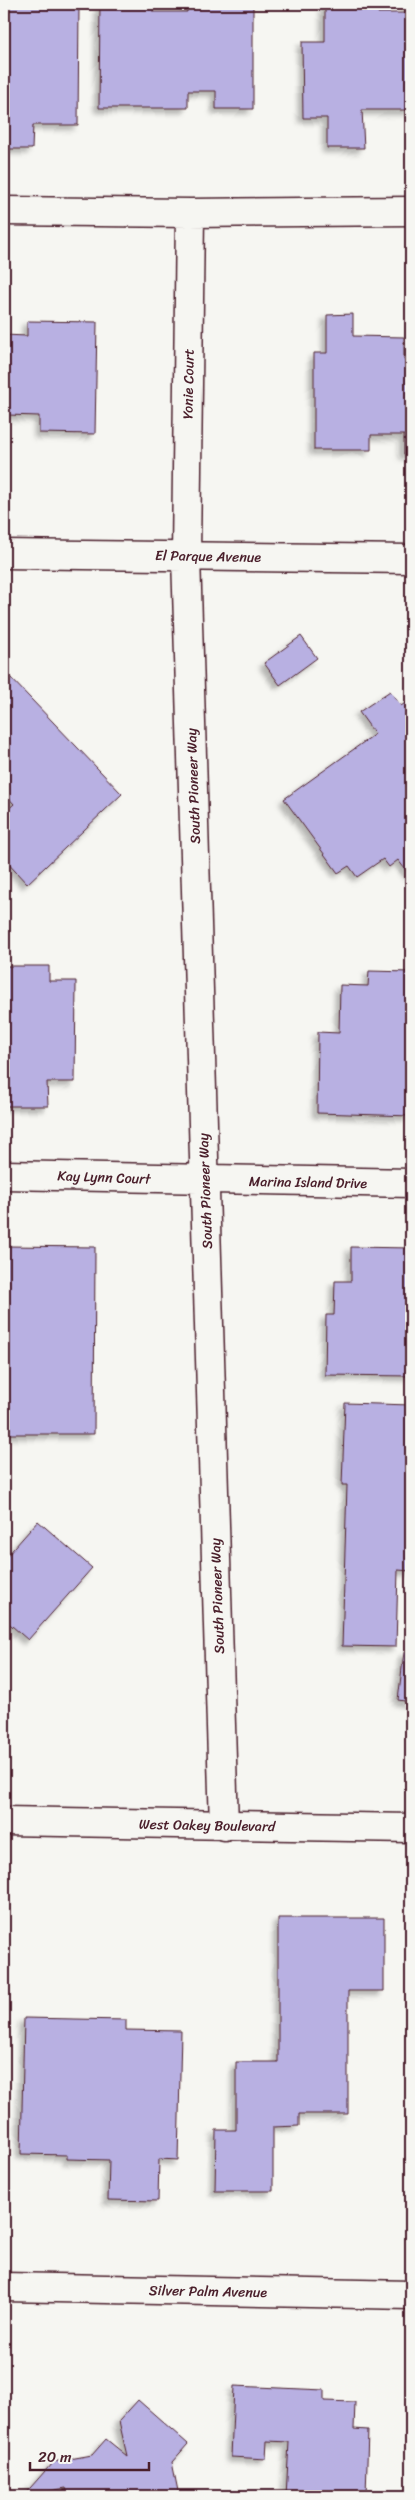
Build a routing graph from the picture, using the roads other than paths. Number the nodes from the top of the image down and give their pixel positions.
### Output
1 (4, 211) edge
2 (411, 211) edge
3 (190, 213) junction
4 (4, 554) edge
5 (186, 556) junction
6 (411, 559) edge
7 (4, 1175) edge
8 (205, 1180) junction
9 (411, 1183) edge
10 (4, 1821) edge
11 (224, 1826) junction
12 (411, 1828) edge
13 (4, 2287) edge
14 (411, 2295) edge

1 - 3 street
2 - 3 street
3 - 5 street, Yonie Court
4 - 5 street, El Parque Avenue
5 - 6 street, El Parque Avenue
5 - 8 street, South Pioneer Way
7 - 8 street, Kay Lynn Court
8 - 9 street, Marina Island Drive
8 - 11 street, South Pioneer Way
10 - 11 street, West Oakey Boulevard
11 - 12 street, West Oakey Boulevard
13 - 14 street, Silver Palm Avenue

